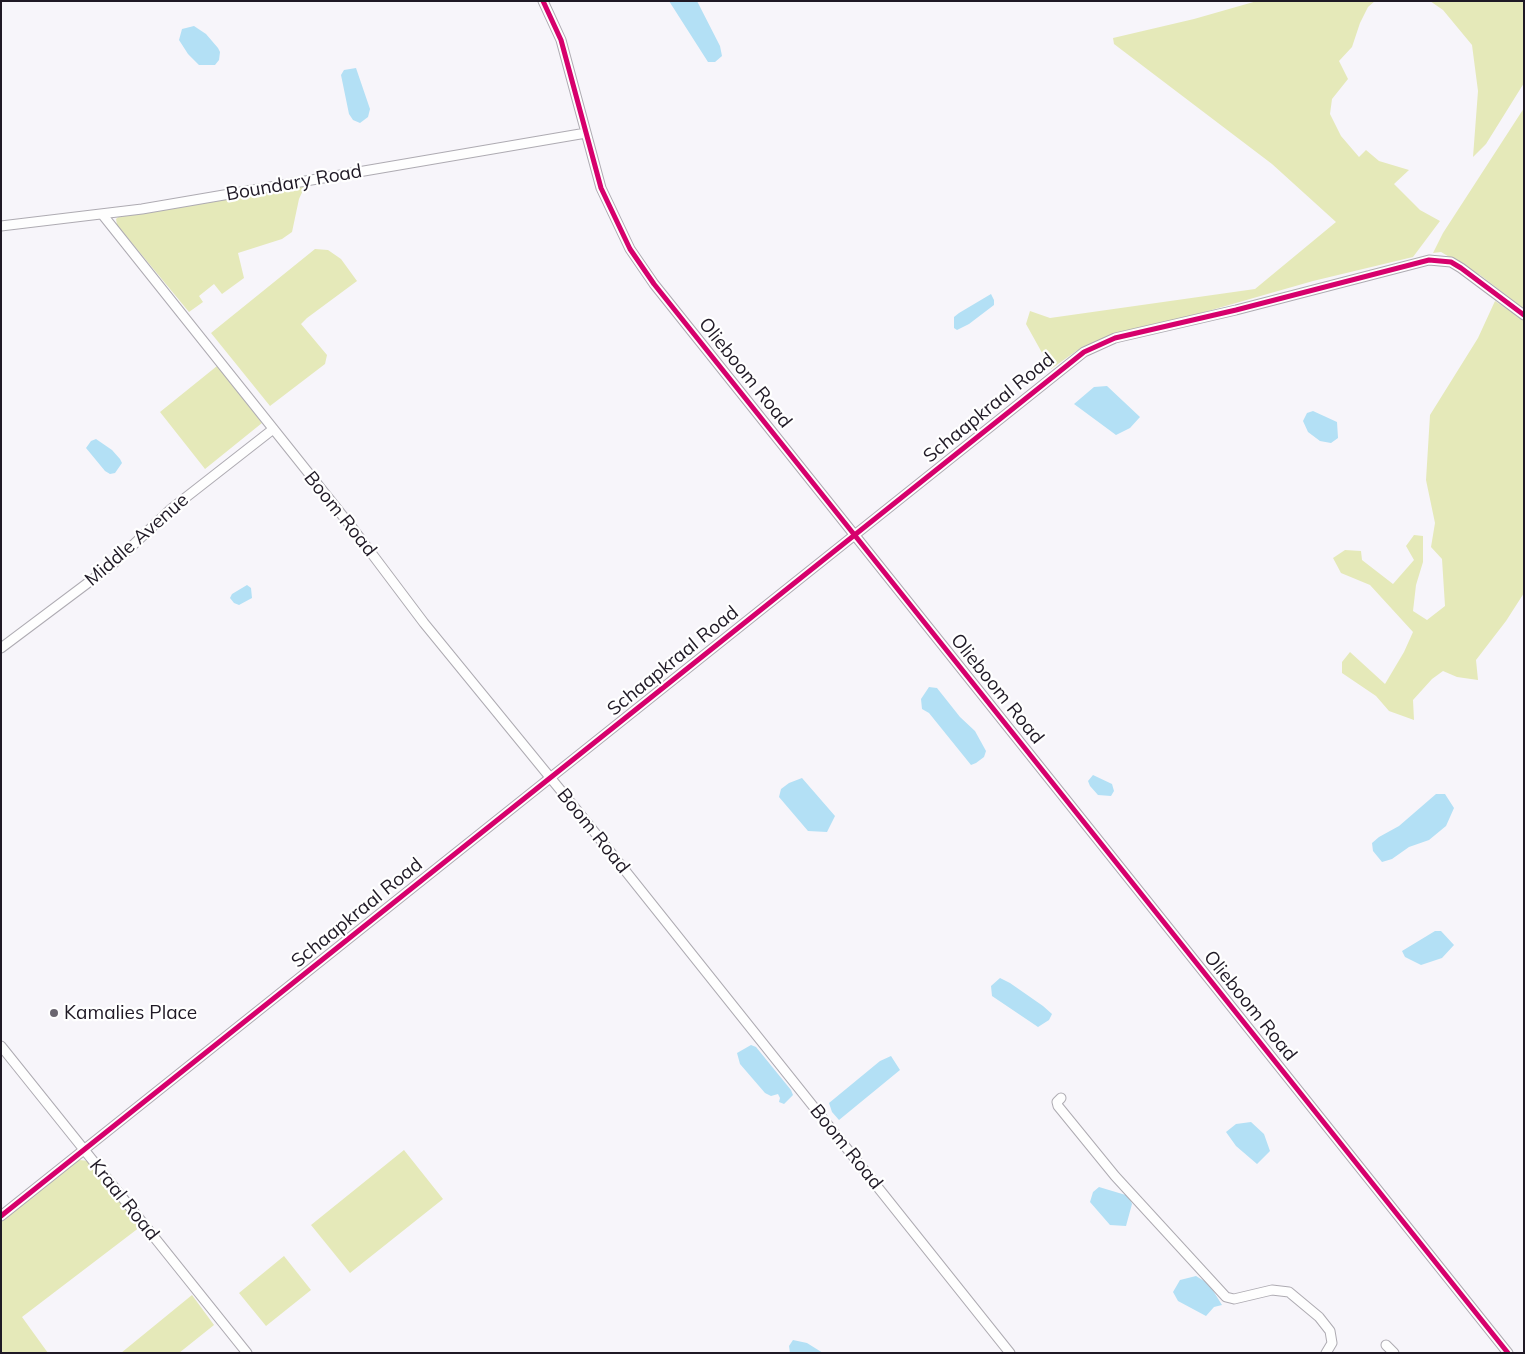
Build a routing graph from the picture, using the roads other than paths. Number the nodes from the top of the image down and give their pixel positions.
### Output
1 (543, 1) edge
2 (586, 134) junction
3 (102, 214) junction
4 (1, 226) edge
5 (1524, 316) edge
6 (272, 430) junction
7 (855, 535) junction
8 (1, 648) edge
9 (551, 778) junction
10 (1, 1046) edge
11 (1061, 1098) dead end
12 (84, 1150) junction
13 (1, 1216) edge
14 (1386, 1345) dead end
15 (247, 1353) edge
16 (1010, 1353) edge
17 (1326, 1353) edge
18 (1394, 1353) edge
19 (1508, 1353) edge

1 - 2 street, Olieboom Road
2 - 3 street, Boundary Road
2 - 7 street, Olieboom Road
3 - 4 street, Boundary Road
3 - 6 street, Boom Road
5 - 7 street, Schaapkraal Road
6 - 8 street, Middle Avenue
6 - 9 street, Boom Road
7 - 9 street, Schaapkraal Road
7 - 19 street, Olieboom Road
9 - 12 street, Schaapkraal Road
9 - 16 street, Boom Road
10 - 12 street, Kraal Road
11 - 17 street
12 - 13 street, Schaapkraal Road
12 - 15 street, Kraal Road
14 - 18 street

